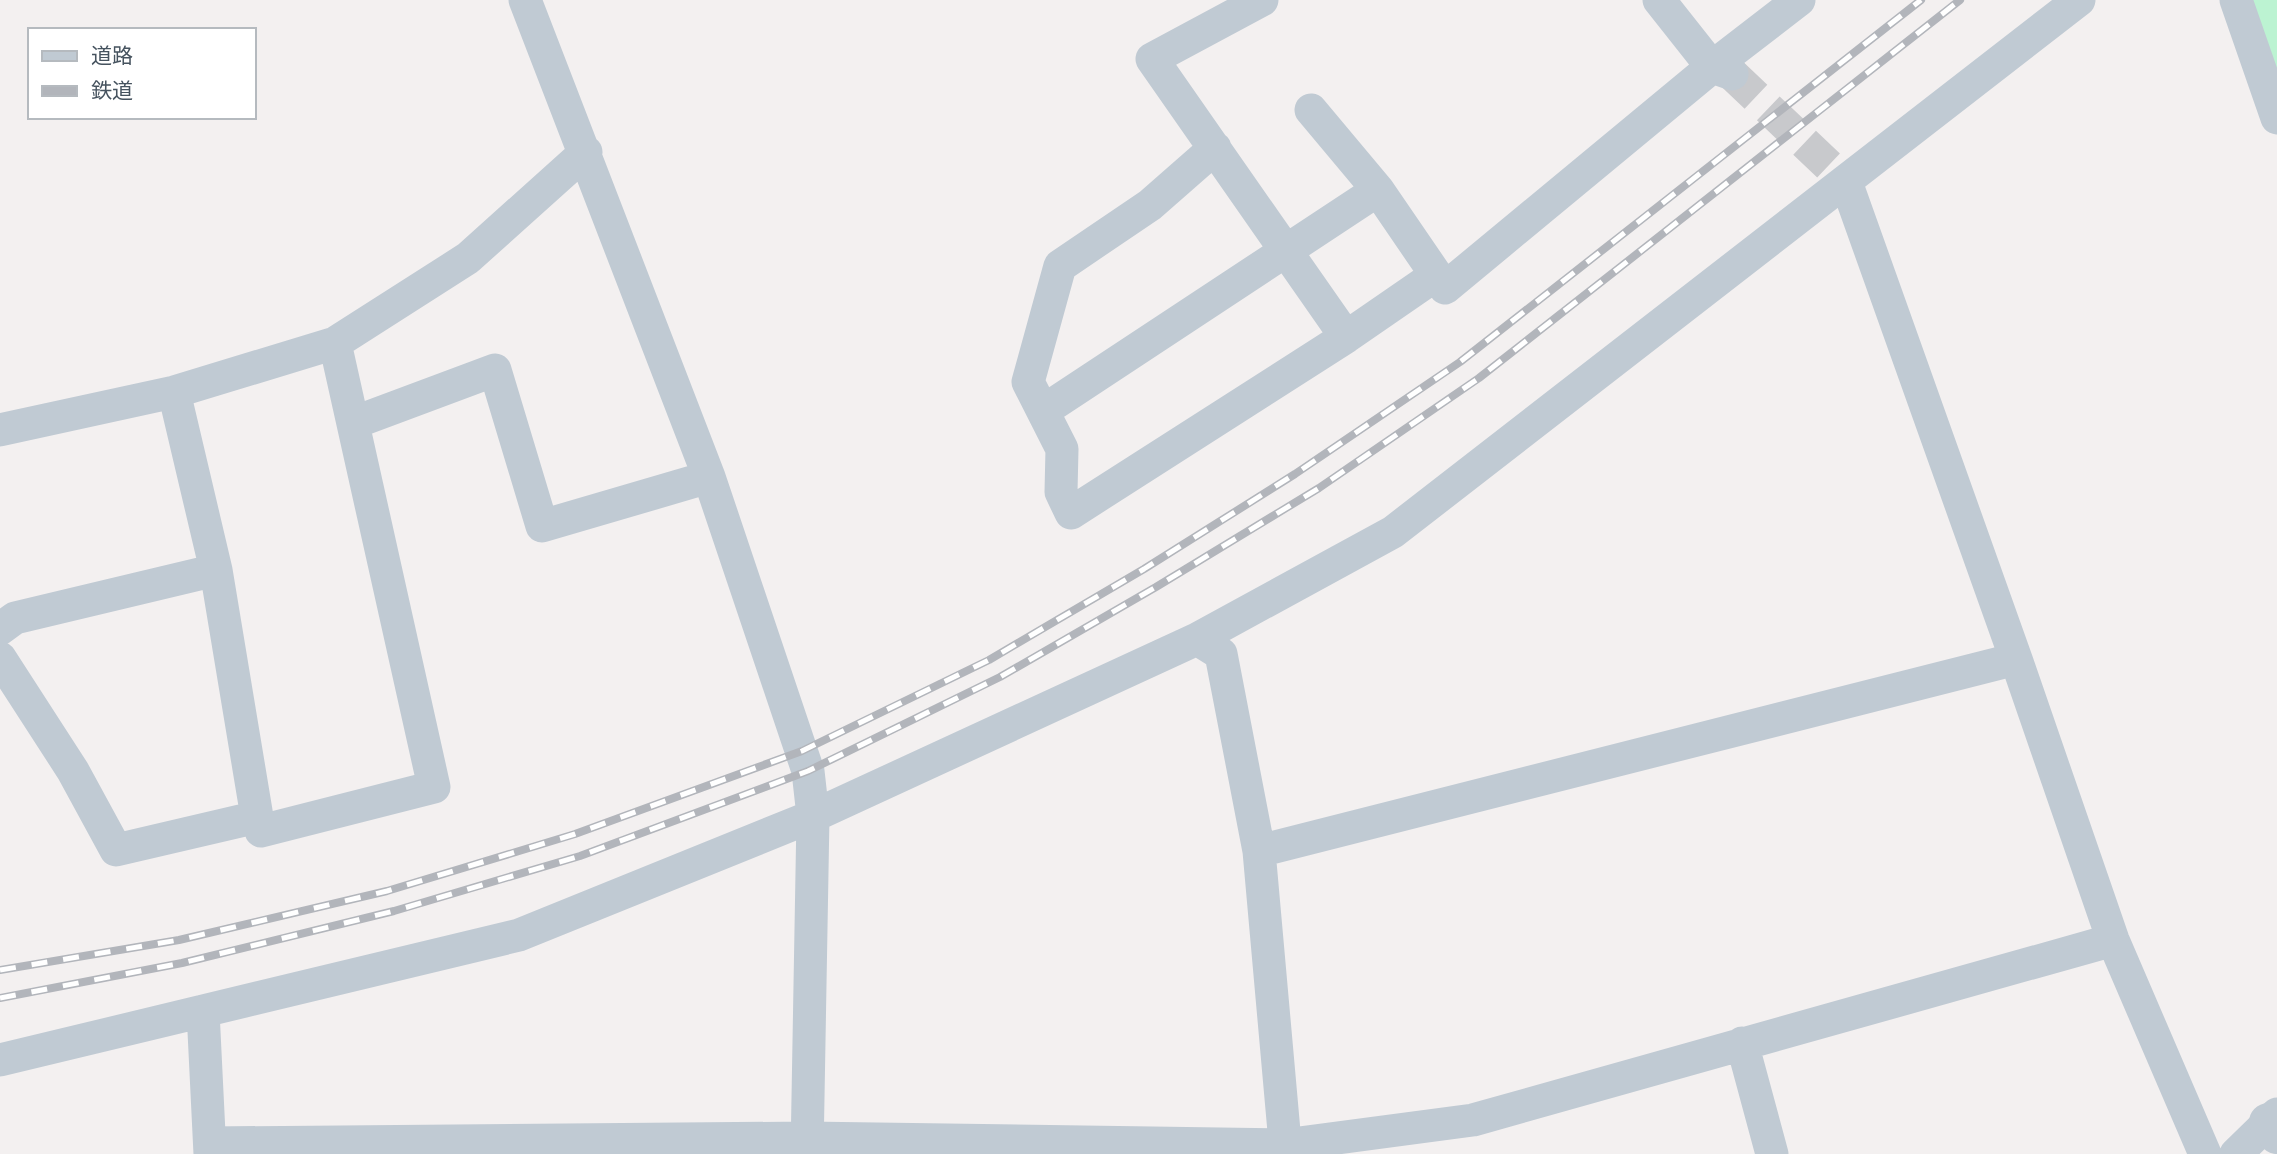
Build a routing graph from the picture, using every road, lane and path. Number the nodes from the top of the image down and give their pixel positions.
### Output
1 (525, 0) edge
2 (1262, 0) edge
3 (1659, 0) edge
4 (2079, 0) edge
5 (2236, 0) edge
6 (1797, 1) edge
7 (1722, 70) junction
8 (1311, 110) dead end
9 (2277, 118) edge
10 (1215, 148) junction
11 (586, 152) junction
12 (1846, 182) junction
13 (1378, 190) junction
14 (1286, 250) junction
15 (1436, 275) junction
16 (1346, 337) junction
17 (335, 343) junction
18 (174, 392) junction
19 (1043, 411) junction
20 (353, 423) junction
21 (0, 430) edge
22 (709, 477) junction
23 (216, 570) junction
24 (0, 629) edge
25 (1197, 639) junction
26 (0, 658) edge
27 (2016, 659) junction
28 (813, 816) junction
29 (257, 817) junction
30 (1259, 851) junction
31 (2113, 940) junction
32 (203, 1011) junction
33 (1742, 1043) junction
34 (0, 1060) edge
35 (2274, 1124) edge
36 (807, 1146) edge
37 (210, 1148) edge
38 (1285, 1149) edge
39 (1772, 1154) edge
40 (2205, 1154) edge
41 (2236, 1154) edge

1 - 11 street
2 - 10 street
3 - 7 street
4 - 12 street
5 - 9 street
6 - 7 street
7 - 15 street
8 - 13 street
10 - 14 street
10 - 19 street
11 - 17 street
11 - 22 street
12 - 25 street
12 - 27 street
13 - 14 street
13 - 15 street
14 - 16 street
14 - 19 street
15 - 16 street
16 - 19 street
17 - 18 street
17 - 20 street
18 - 21 street
18 - 23 street
20 - 22 street
20 - 29 street
22 - 28 street
23 - 24 street
23 - 29 street
25 - 28 street
25 - 30 street
26 - 29 street
27 - 30 street
27 - 31 street
28 - 32 street
28 - 36 street
30 - 38 street
31 - 33 street
31 - 40 street
32 - 34 street
32 - 37 street
33 - 38 street
33 - 39 street
35 - 41 street
36 - 37 street
36 - 38 street

